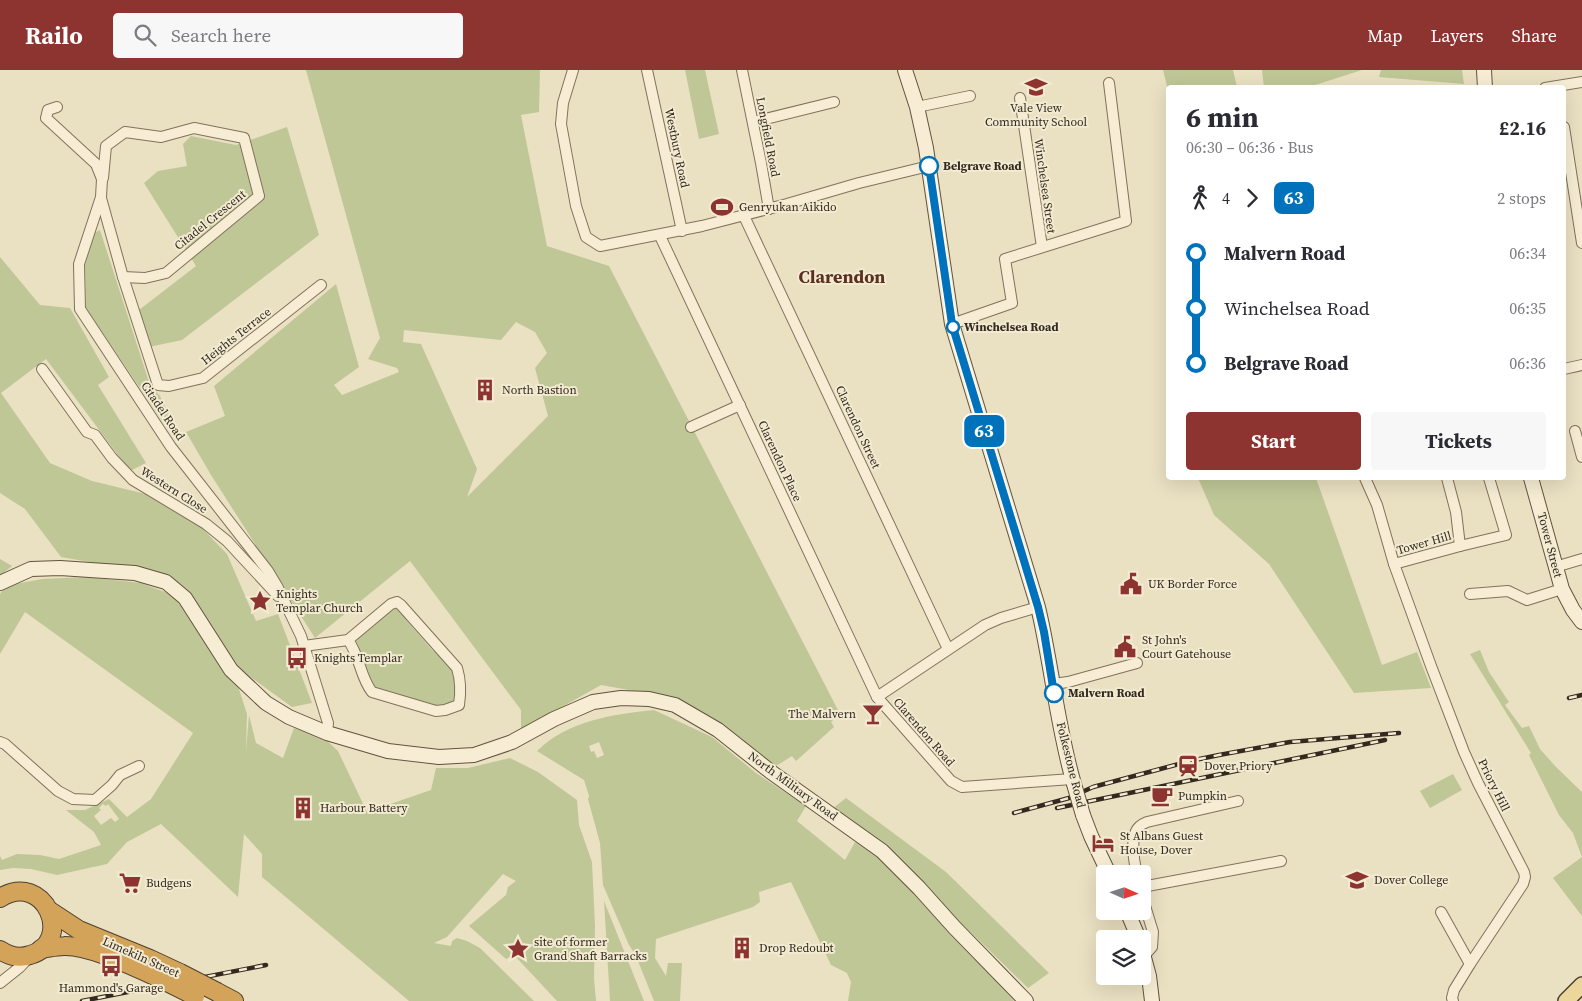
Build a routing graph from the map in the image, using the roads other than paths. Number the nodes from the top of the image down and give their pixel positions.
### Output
1 (573, 70) edge
2 (647, 70) edge
3 (742, 70) edge
4 (905, 70) edge
5 (1484, 70) edge
6 (1582, 82) edge
7 (1108, 83) dead end
8 (1484, 85) edge
9 (1564, 85) edge
10 (970, 96) dead end
11 (1020, 98) dead end
12 (834, 102) dead end
13 (57, 106) dead end
14 (917, 107) junction
15 (753, 122) junction
16 (1566, 140) edge
17 (929, 166) junction
18 (102, 179) junction
19 (101, 197) junction
20 (769, 209) junction
21 (744, 216) junction
22 (682, 231) junction
23 (660, 236) junction
24 (1582, 243) edge
25 (1042, 247) junction
26 (123, 277) junction
27 (321, 285) dead end
28 (952, 324) junction
29 (1582, 365) edge
30 (42, 369) dead end
31 (1566, 369) edge
32 (740, 405) junction
33 (692, 427) dead end
34 (1575, 431) dead end
35 (1582, 457) edge
36 (1367, 480) edge
37 (1448, 480) edge
38 (1490, 480) edge
39 (1532, 480) edge
40 (1460, 546) junction
41 (1582, 559) edge
42 (1394, 564) junction
43 (1555, 567) junction
44 (0, 583) edge
45 (1562, 589) junction
46 (1470, 594) dead end
47 (284, 603) junction
48 (1038, 607) junction
49 (1578, 608) edge
50 (1582, 622) edge
51 (348, 640) junction
52 (304, 646) junction
53 (948, 649) junction
54 (1137, 663) dead end
55 (1053, 684) junction
56 (877, 697) junction
57 (327, 734) junction
58 (0, 742) edge
59 (138, 766) dead end
60 (1073, 782) junction
61 (1238, 801) dead end
62 (1281, 861) dead end
63 (1105, 865) edge
64 (1136, 865) edge
65 (1151, 885) edge
66 (0, 898) edge
67 (50, 911) junction
68 (1440, 912) dead end
69 (1149, 920) edge
70 (1151, 949) edge
71 (36, 952) junction
72 (4, 953) edge
73 (1470, 964) junction
74 (4, 981) edge
75 (1149, 985) edge
76 (1582, 985) edge
77 (206, 996) edge
78 (234, 1001) edge
79 (1026, 1001) edge
80 (1152, 1001) edge
81 (1453, 1001) edge
82 (1566, 1001) edge

1 - 23 street
2 - 22 street, Westbury Road
3 - 15 street, Longfield Road
4 - 14 street, Folkestone Road
5 - 8 street
6 - 9 street
7 - 25 street
10 - 14 street
11 - 25 street, Winchelsea Street
12 - 15 street
13 - 18 street
14 - 17 street, Folkestone Road
15 - 20 street, Longfield Road
16 - 24 street
17 - 20 street
17 - 28 street, Folkestone Road
18 - 19 street, Citadel Road
18 - 26 street, Citadel Crescent
19 - 26 street
19 - 47 street, Citadel Road
20 - 21 street
21 - 22 street
21 - 53 street, Clarendon Street
22 - 23 street
23 - 32 street, Clarendon Place
25 - 28 street
26 - 27 street, Heights Terrace
28 - 48 street, Folkestone Road
29 - 31 street
30 - 47 street, Western Close
32 - 33 street
32 - 56 street, Clarendon Place
34 - 35 street
36 - 42 street
37 - 40 street, Tower Hill
38 - 40 street, Tower Hill
39 - 43 street, Tower Street
40 - 42 street, Tower Hill
41 - 43 street
42 - 73 street, Priory Hill
43 - 45 street, Tower Street
44 - 57 street, North Military Road
45 - 46 street
45 - 49 street, Tower Street
47 - 52 street, Citadel Road
48 - 53 street
48 - 55 street, Folkestone Road
49 - 50 street, Tower Street
51 - 51 street
51 - 52 street
52 - 57 street, Citadel Road
53 - 56 street
54 - 55 street
55 - 60 street, Folkestone Road
56 - 60 street, Clarendon Road
57 - 79 street, North Military Road
58 - 59 street
60 - 63 street, Folkestone Road, bridge
61 - 64 street
62 - 65 street
66 - 67 highway, Limekiln Street
67 - 71 highway
67 - 77 highway, Limekiln Street, bridge
68 - 73 street
69 - 70 street
71 - 72 highway, Limekiln Street
71 - 74 street
71 - 77 highway, Limekiln Street, bridge
72 - 74 street
73 - 81 street, Priory Hill
75 - 80 street
76 - 82 main road
77 - 78 highway, Limekiln Street

